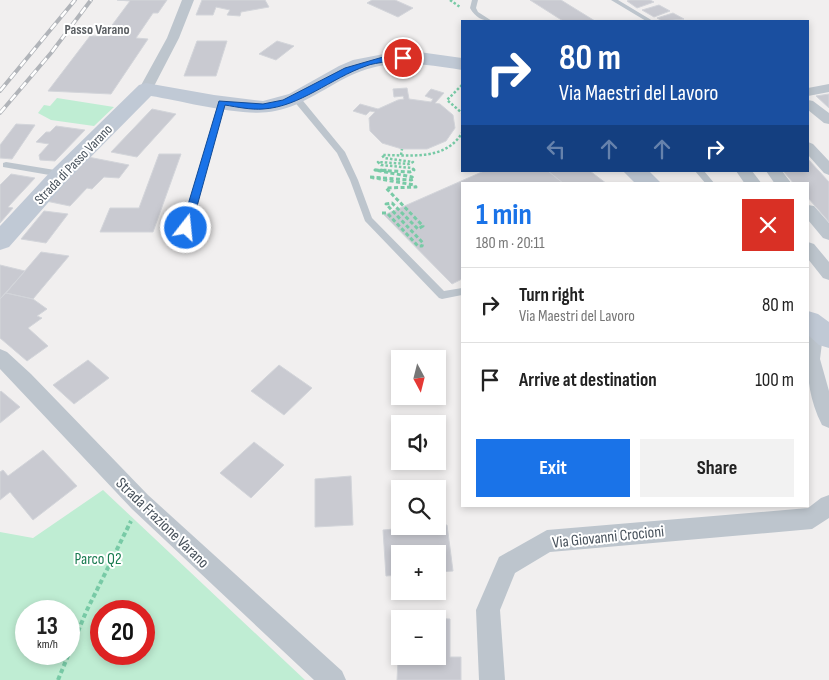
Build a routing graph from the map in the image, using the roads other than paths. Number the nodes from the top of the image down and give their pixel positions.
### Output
1 (188, 0) edge
2 (474, 0) edge
3 (614, 0) edge
4 (487, 20) edge
5 (648, 20) edge
6 (461, 64) edge
7 (829, 88) edge
8 (146, 89) junction
9 (809, 92) edge
10 (296, 98) junction
11 (222, 102) junction
12 (809, 105) edge
13 (829, 120) edge
14 (809, 148) edge
15 (6, 166) dead end
16 (829, 170) edge
17 (613, 172) edge
18 (635, 172) edge
19 (700, 172) edge
20 (744, 172) edge
21 (774, 172) edge
22 (61, 174) junction
23 (626, 182) edge
24 (648, 182) edge
25 (709, 182) edge
26 (752, 182) edge
27 (782, 182) edge
28 (809, 211) edge
29 (186, 228) dead end
30 (829, 234) edge
31 (0, 241) edge
32 (809, 249) edge
33 (829, 274) edge
34 (461, 292) edge
35 (809, 302) edge
36 (820, 325) edge
37 (0, 357) edge
38 (829, 419) edge
39 (829, 505) edge
40 (333, 680) edge
41 (492, 680) edge

1 - 8 street
2 - 4 lane
3 - 5 lane
6 - 10 street
7 - 9 street
8 - 11 street
8 - 22 street, Strada di Passo Varano
10 - 11 street
10 - 34 lane
11 - 29 lane
12 - 13 street
14 - 16 street
15 - 22 lane
17 - 23 street
18 - 24 street
19 - 25 lane
20 - 26 street
21 - 27 street
22 - 31 street, Strada di Passo Varano
28 - 30 street
32 - 33 street
35 - 36 street
36 - 38 street
37 - 40 street, Strada Frazione Varano
39 - 41 street, Via Giovanni Crocioni

